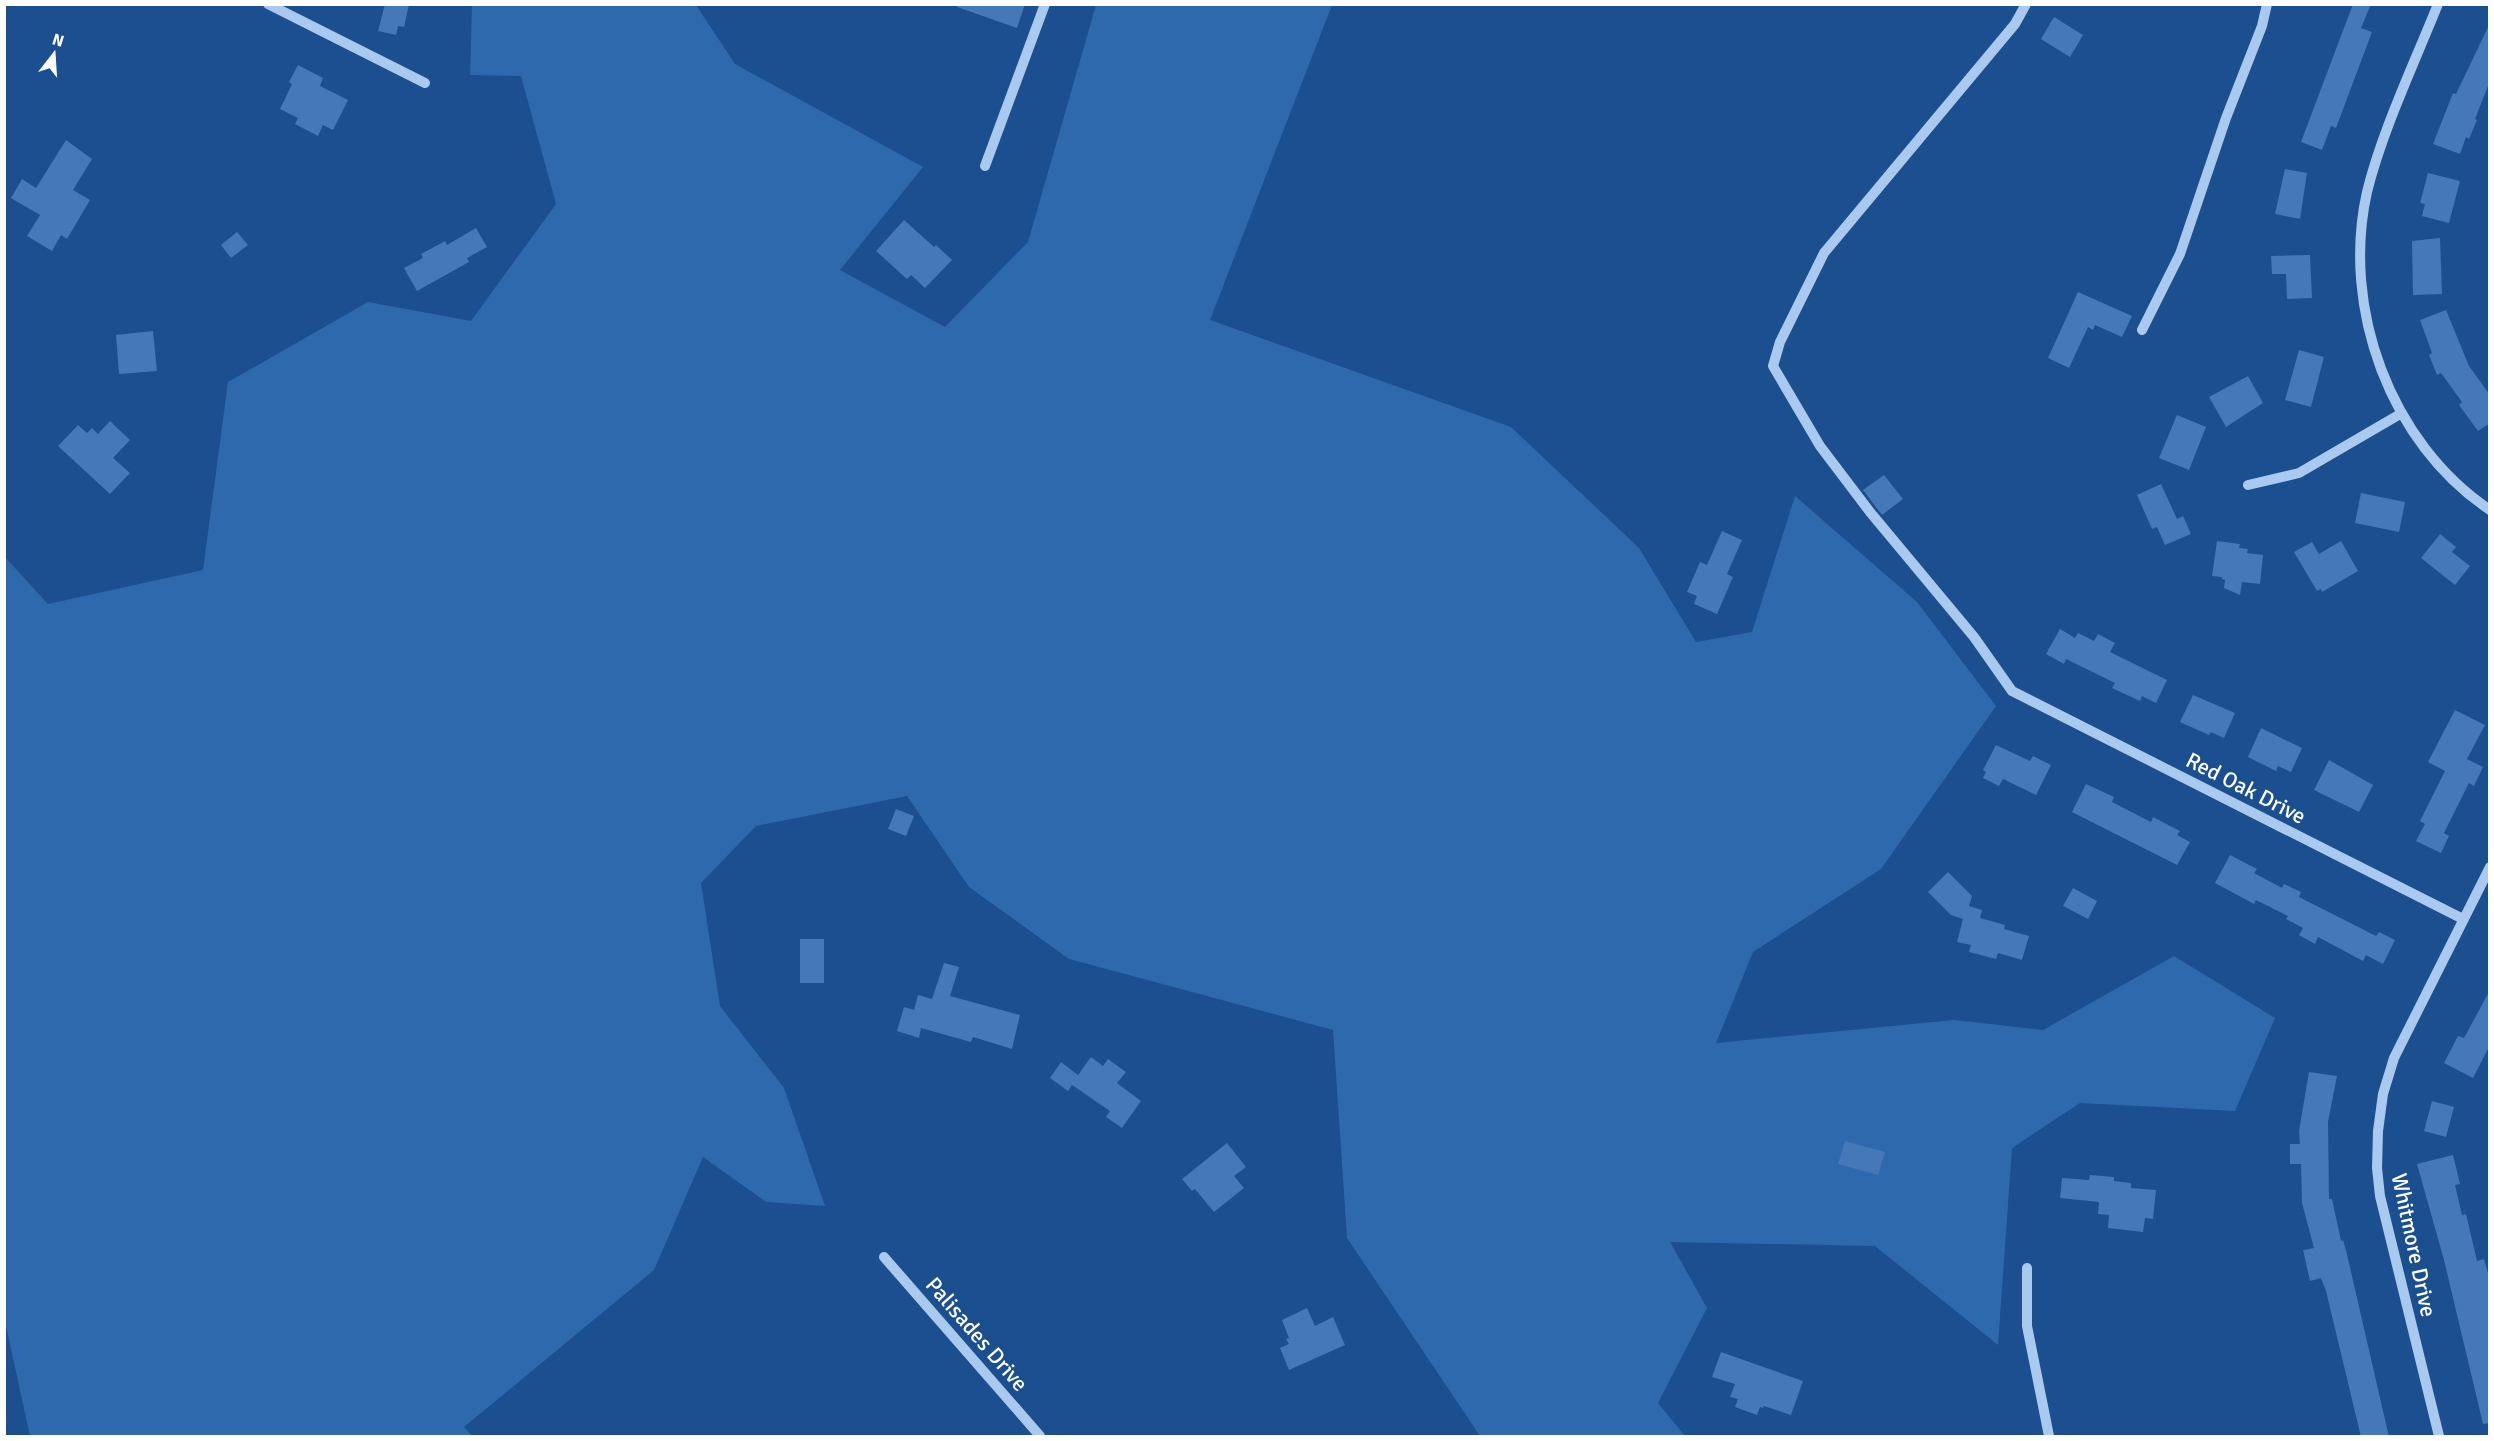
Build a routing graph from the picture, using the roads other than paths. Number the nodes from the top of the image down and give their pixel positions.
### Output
1 (268, 4) edge
2 (1045, 4) edge
3 (2026, 4) edge
4 (2267, 4) edge
5 (2438, 4) edge
6 (425, 83) dead end
7 (985, 166) dead end
8 (2142, 330) dead end
9 (2402, 413) junction
10 (2248, 485) dead end
11 (2490, 510) edge
12 (2490, 867) edge
13 (2463, 919) junction
14 (884, 1257) dead end
15 (2027, 1268) dead end
16 (1040, 1437) edge
17 (2049, 1437) edge
18 (2439, 1437) edge

1 - 6 street
2 - 7 street
3 - 13 street, Red Oak Drive
4 - 8 street
5 - 9 street
9 - 10 street
9 - 11 street
12 - 13 street, Whitmore Drive
13 - 18 street, Whitmore Drive
14 - 16 street, Palisades Drive
15 - 17 street

